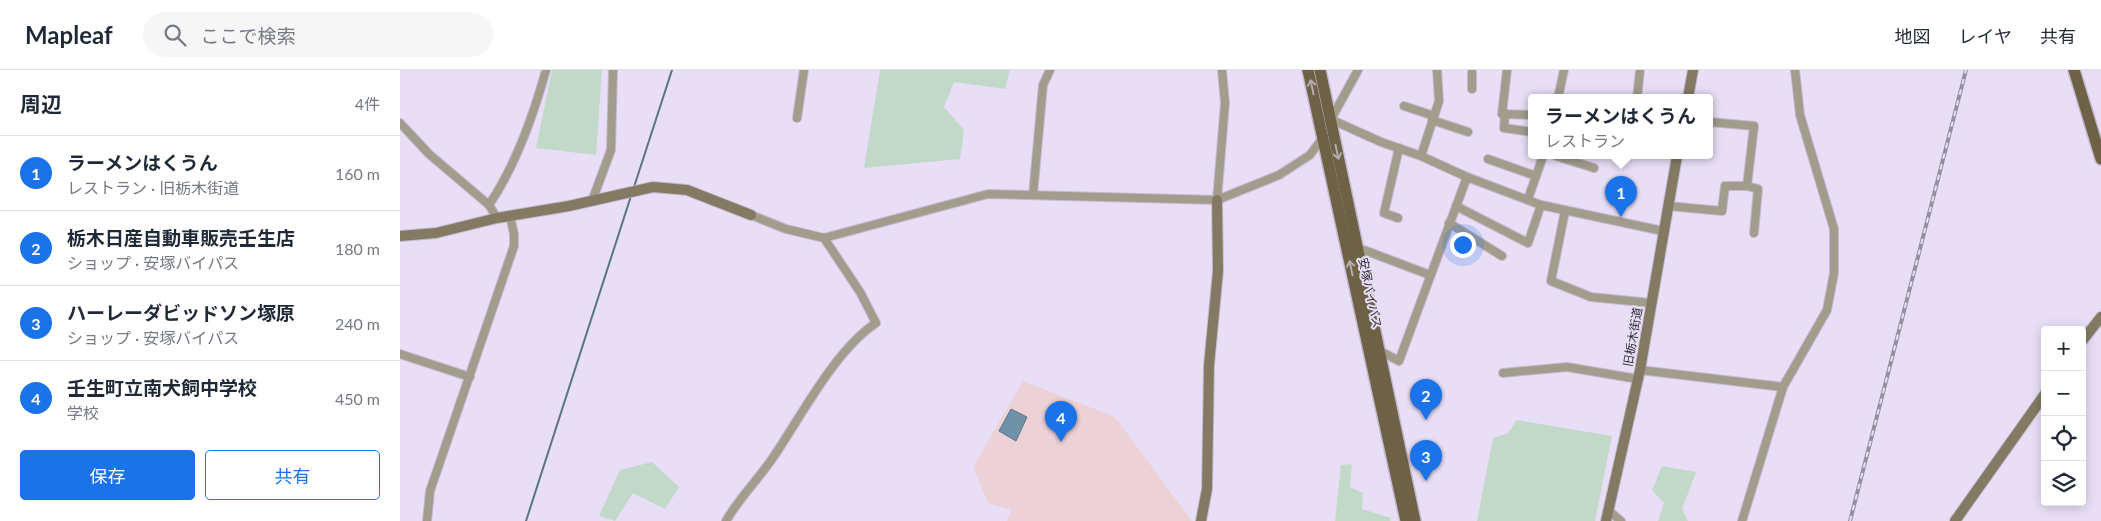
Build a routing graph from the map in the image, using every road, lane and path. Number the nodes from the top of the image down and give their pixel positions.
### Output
1 (546, 70) edge
2 (614, 70) edge
3 (804, 70) edge
4 (1050, 70) edge
5 (1223, 70) edge
6 (1308, 70) edge
7 (1320, 70) edge
8 (1358, 70) edge
9 (1437, 70) edge
10 (1472, 70) edge
11 (1507, 70) edge
12 (1564, 70) edge
13 (1640, 70) edge
14 (1693, 70) edge
15 (1795, 70) edge
16 (2074, 70) edge
17 (1472, 89) dead end
18 (1559, 94) edge
19 (1637, 94) edge
20 (1689, 94) edge
21 (1404, 106) dead end
22 (1506, 113) junction
23 (1528, 115) edge
24 (797, 118) dead end
25 (1433, 118) junction
26 (1330, 119) junction
27 (1713, 122) edge
28 (400, 123) edge
29 (1528, 131) edge
30 (1468, 132) dead end
31 (1323, 138) junction
32 (1400, 148) junction
33 (1421, 156) junction
34 (1488, 159) dead end
35 (1542, 159) edge
36 (1566, 159) edge
37 (1676, 159) edge
38 (2101, 160) edge
39 (1594, 168) dead end
40 (1536, 176) junction
41 (1466, 177) junction
42 (1747, 186) junction
43 (1033, 195) junction
44 (1528, 199) junction
45 (1217, 200) junction
46 (592, 201) junction
47 (489, 205) junction
48 (1541, 205) junction
49 (1456, 206) junction
50 (1668, 206) junction
51 (1565, 211) junction
52 (751, 215) joint
53 (510, 216) junction
54 (497, 218) junction
55 (1398, 218) dead end
56 (1450, 224) junction
57 (1664, 230) junction
58 (1754, 233) dead end
59 (400, 236) edge
60 (824, 238) junction
61 (1364, 250) dead end
62 (1502, 256) dead end
63 (1430, 275) junction
64 (1651, 303) junction
65 (2101, 317) edge
66 (2086, 336) edge
67 (1378, 350) junction
68 (400, 354) edge
69 (1503, 373) dead end
70 (1639, 375) junction
71 (470, 377) junction
72 (1784, 387) junction
73 (2041, 400) edge
74 (1607, 516) edge
75 (427, 521) edge
76 (726, 521) edge
77 (1201, 521) edge
78 (1406, 521) edge
79 (1415, 521) edge
80 (1621, 521) edge
81 (1742, 521) edge
82 (1955, 521) edge

1 - 47 street
2 - 46 street
3 - 24 street
4 - 43 street
5 - 45 street
31 -> 6 main road, 安塚バイパス
7 - 26 main road, 安塚バイパス
8 - 26 street
9 - 25 street
10 - 17 street
11 - 22 street
12 - 18 street
13 - 19 street
14 - 20 street
15 - 72 street
16 - 38 main road
21 - 25 street
22 - 23 street
22 - 29 street
25 - 30 street
25 - 33 street
26 - 31 street
26 - 32 street
26 -> 67 main road, 安塚バイパス
27 - 42 street
28 - 47 street
31 - 45 street
78 -> 31 main road, 安塚バイパス
32 - 33 street
32 - 55 street
33 - 41 street
34 - 40 street
35 - 40 street
36 - 39 street
37 - 50 street, 旧栃木街道
40 - 44 street
41 - 44 street
41 - 49 street
42 - 50 street
42 - 58 street
43 - 45 street
43 - 60 street
44 - 48 street
45 - 77 street
46 - 52 street
46 - 53 street
47 - 54 street
48 - 49 street
48 - 51 street
49 - 56 street
50 - 57 street, 旧栃木街道
51 - 57 street
51 - 64 street
52 - 60 street
53 - 54 street
53 - 71 street
54 - 59 street
56 - 62 street
56 - 63 street
57 - 64 street, 旧栃木街道
60 - 76 street
61 - 63 street
63 - 67 street
64 - 70 street, 旧栃木街道
65 - 66 street
67 - 79 main road, 安塚バイパス
68 - 71 street
69 - 70 street
70 - 72 street
70 - 74 street, 旧栃木街道
71 - 75 street
72 - 81 street
73 - 82 street
74 - 80 street

